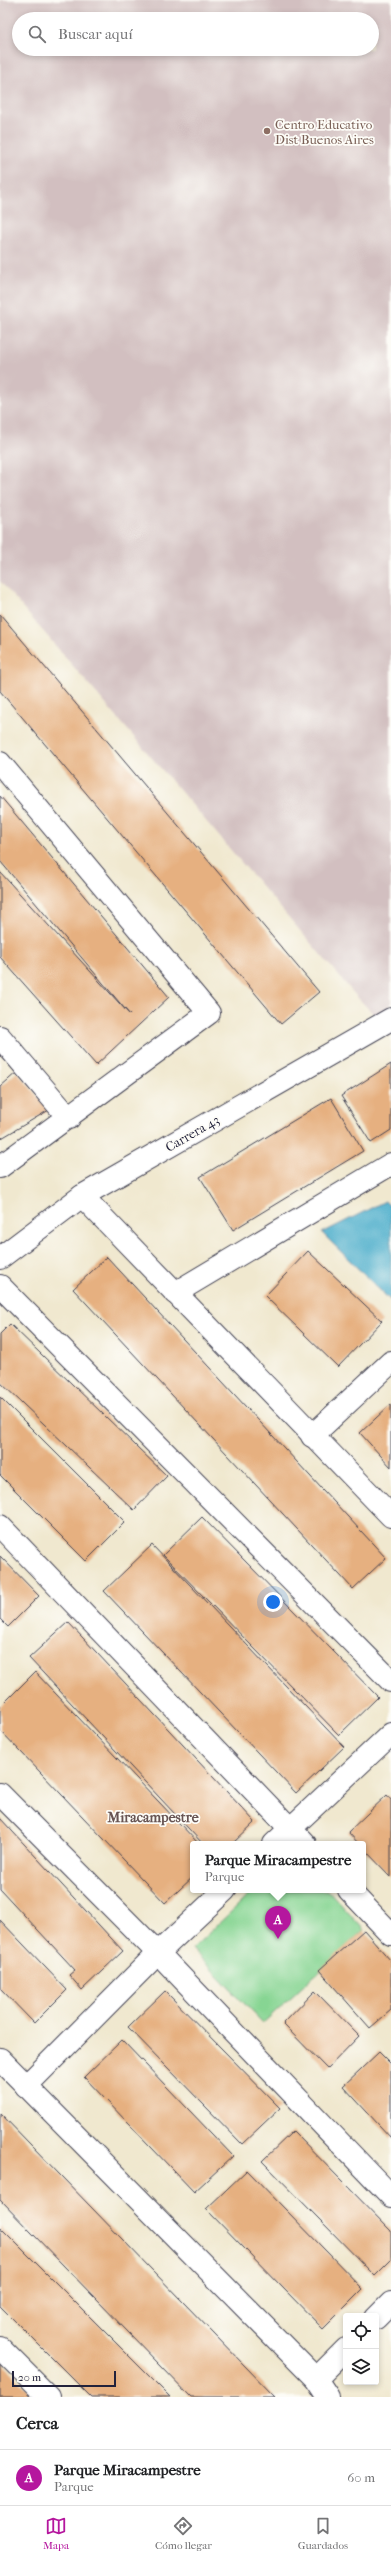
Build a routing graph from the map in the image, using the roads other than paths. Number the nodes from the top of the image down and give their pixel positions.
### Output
1 (0, 763) edge
2 (391, 1019) edge
3 (0, 1037) edge
4 (69, 1118) junction
5 (391, 1164) edge
6 (0, 1166) edge
7 (82, 1196) junction
8 (0, 1258) edge
9 (0, 1286) edge
10 (175, 1293) junction
11 (391, 1362) edge
12 (312, 1436) junction
13 (391, 1516) edge
14 (0, 1526) edge
15 (391, 1681) edge
16 (391, 1734) edge
17 (0, 1794) edge
18 (297, 1836) edge
19 (283, 1841) edge
20 (222, 1893) edge
21 (352, 1893) edge
22 (391, 1934) edge
23 (158, 1953) junction
24 (0, 2059) edge
25 (26, 2086) junction
26 (391, 2196) edge
27 (391, 2303) edge
28 (379, 2315) edge
29 (0, 2348) edge
30 (343, 2352) edge
31 (316, 2379) junction
32 (49, 2397) edge
33 (328, 2397) edge

1 - 4 street
2 - 7 street, Carrera 43
3 - 4 street
4 - 6 street
5 - 10 street
7 - 8 street, Carrera 43
7 - 10 street
9 - 15 street
10 - 12 street
11 - 12 street
12 - 13 street
14 - 18 street
16 - 18 street
17 - 23 street
18 - 19 street
20 - 23 street
21 - 22 street
23 - 25 street
23 - 26 street
24 - 25 street
25 - 31 street
27 - 28 street
29 - 32 street
30 - 31 street
31 - 33 street

